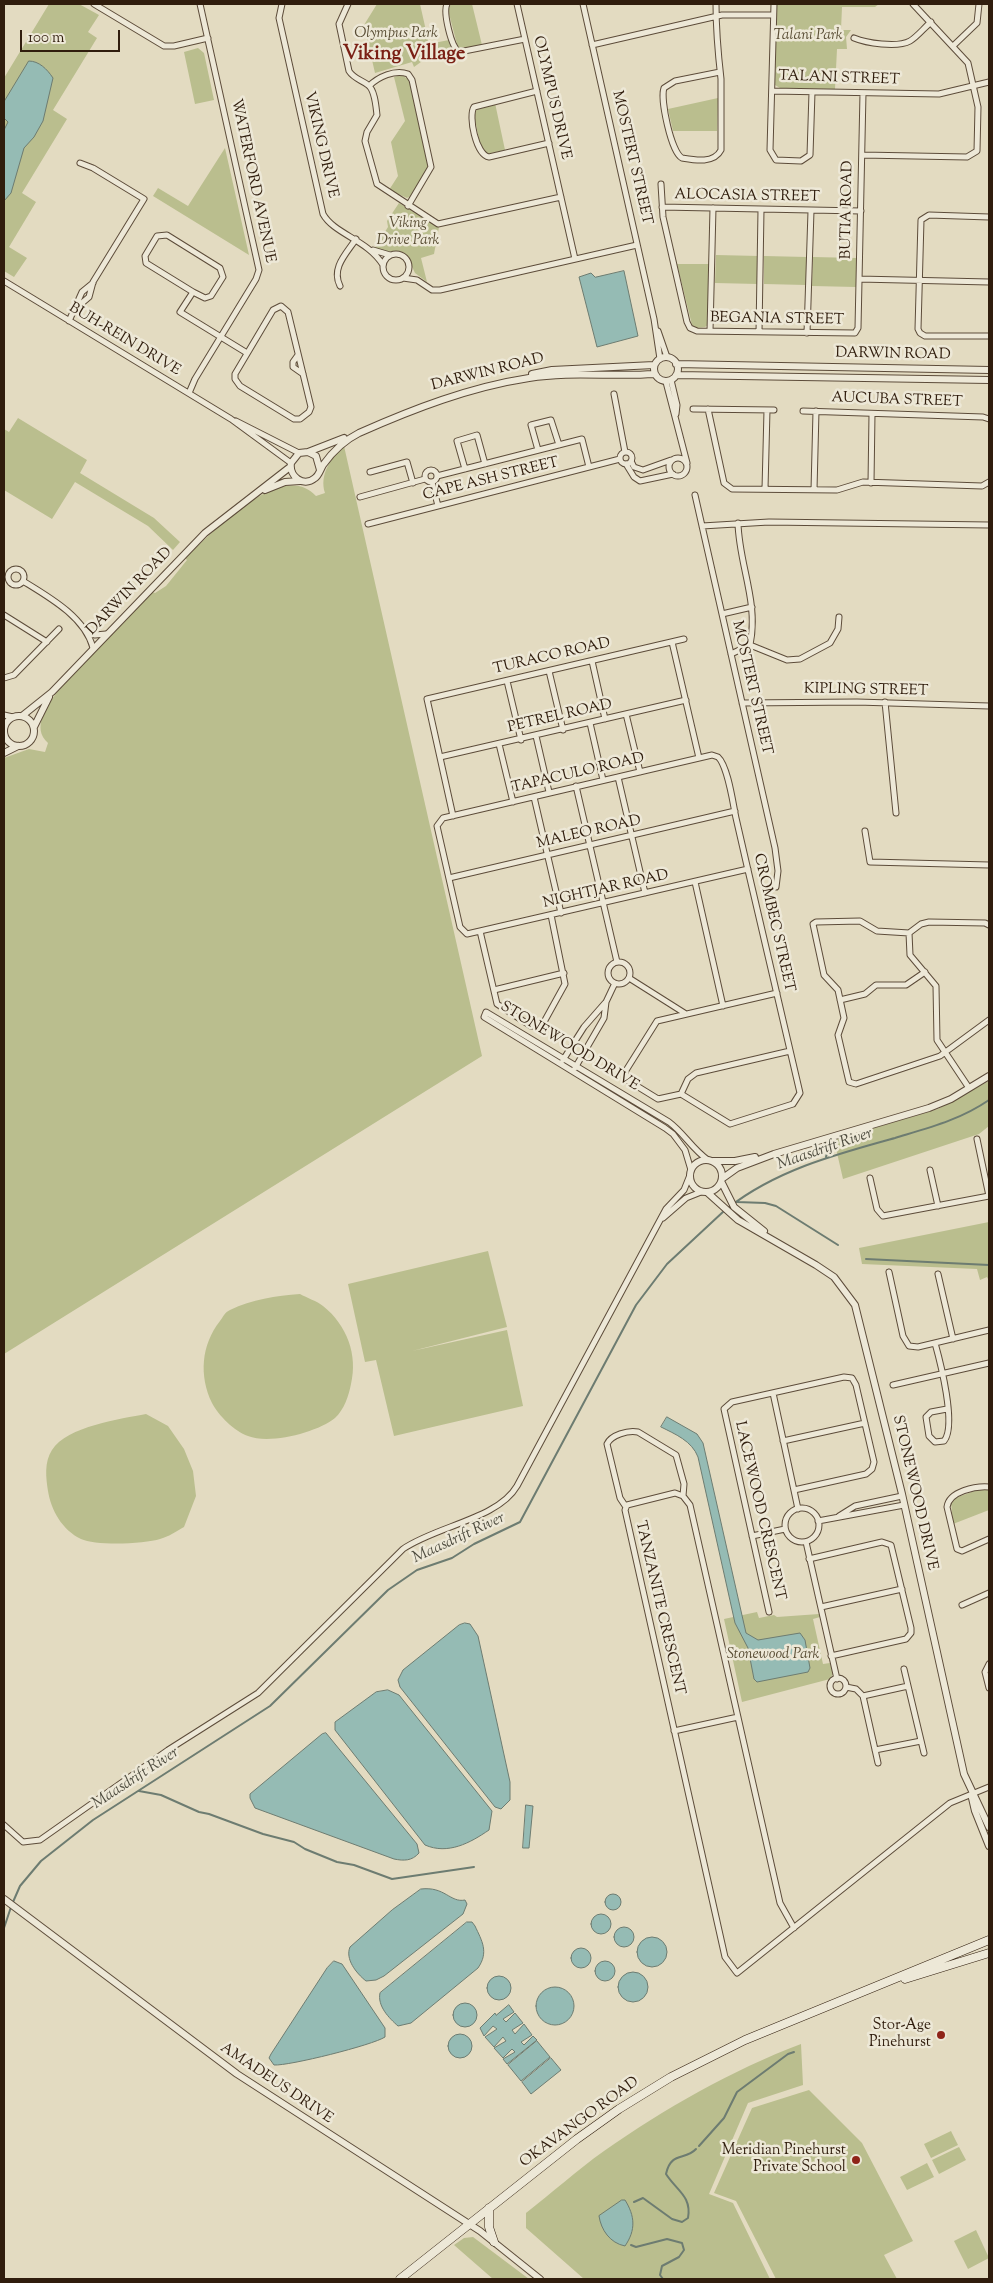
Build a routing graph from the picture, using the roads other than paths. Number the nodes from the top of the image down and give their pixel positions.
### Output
1 (94, 4) edge
2 (200, 4) edge
3 (282, 4) edge
4 (348, 4) edge
5 (447, 4) edge
6 (517, 4) edge
7 (583, 4) edge
8 (716, 4) edge
9 (774, 4) edge
10 (913, 4) edge
11 (979, 4) edge
12 (774, 15) junction
13 (716, 16) junction
14 (931, 22) junction
15 (208, 38) junction
16 (854, 38) dead end
17 (525, 39) junction
18 (592, 45) junction
19 (954, 46) junction
20 (720, 72) junction
21 (989, 82) edge
22 (369, 86) junction
23 (974, 86) junction
24 (537, 91) junction
25 (772, 91) junction
26 (812, 92) junction
27 (863, 93) junction
28 (549, 143) junction
29 (862, 155) junction
30 (80, 162) dead end
31 (661, 184) dead end
32 (561, 197) junction
33 (408, 206) junction
34 (662, 207) junction
35 (713, 208) junction
36 (761, 210) junction
37 (811, 211) junction
38 (861, 211) junction
39 (989, 216) edge
40 (356, 239) junction
41 (638, 245) junction
42 (371, 249) junction
43 (390, 255) junction
44 (575, 259) junction
45 (383, 265) junction
46 (409, 266) junction
47 (404, 278) junction
48 (859, 279) junction
49 (417, 280) junction
50 (919, 280) junction
51 (4, 281) edge
52 (989, 282) edge
53 (340, 286) dead end
54 (193, 292) junction
55 (654, 319) junction
56 (69, 321) junction
57 (858, 328) joint
58 (710, 330) junction
59 (759, 332) junction
60 (807, 333) junction
61 (989, 336) edge
62 (221, 337) junction
63 (247, 353) junction
64 (667, 357) junction
65 (660, 358) junction
66 (676, 364) junction
67 (654, 365) junction
68 (989, 370) edge
69 (654, 374) junction
70 (677, 375) junction
71 (989, 380) edge
72 (669, 381) junction
73 (187, 392) junction
74 (614, 394) dead end
75 (693, 409) dead end
76 (708, 409) junction
77 (767, 410) junction
78 (774, 410) dead end
79 (804, 411) dead end
80 (816, 412) junction
81 (872, 414) junction
82 (231, 419) junction
83 (989, 419) edge
84 (559, 445) junction
85 (683, 445) junction
86 (538, 450) junction
87 (308, 452) junction
88 (625, 452) junction
89 (299, 453) junction
90 (620, 459) junction
91 (673, 459) junction
92 (631, 461) junction
93 (687, 463) junction
94 (485, 464) junction
95 (626, 464) junction
96 (290, 465) junction
97 (590, 467) junction
98 (465, 469) junction
99 (320, 470) junction
100 (370, 472) dead end
101 (672, 474) junction
102 (437, 476) junction
103 (425, 479) junction
104 (300, 481) junction
105 (413, 482) junction
106 (432, 482) junction
107 (989, 482) edge
108 (871, 483) junction
109 (765, 489) junction
110 (814, 490) junction
111 (254, 494) junction
112 (695, 495) dead end
113 (360, 497) dead end
114 (438, 506) junction
115 (738, 523) junction
116 (368, 524) dead end
117 (989, 525) edge
118 (702, 526) junction
119 (6, 572) edge
120 (23, 582) junction
121 (752, 607) junction
122 (722, 614) junction
123 (4, 615) edge
124 (839, 617) dead end
125 (83, 628) junction
126 (59, 629) dead end
127 (106, 634) junction
128 (684, 640) dead end
129 (47, 642) junction
130 (672, 642) junction
131 (750, 645) junction
132 (93, 648) junction
133 (731, 654) junction
134 (592, 661) junction
135 (549, 671) junction
136 (4, 678) edge
137 (507, 680) junction
138 (52, 692) junction
139 (686, 700) junction
140 (886, 702) junction
141 (742, 703) junction
142 (989, 706) edge
143 (626, 714) junction
144 (4, 715) edge
145 (22, 716) junction
146 (13, 718) junction
147 (605, 719) junction
148 (590, 723) junction
149 (34, 728) junction
150 (563, 730) junction
151 (4, 731) edge
152 (536, 736) junction
153 (521, 740) junction
154 (500, 744) junction
155 (18, 746) junction
156 (4, 753) edge
157 (440, 757) junction
158 (718, 757) joint
159 (699, 758) junction
160 (640, 772) junction
161 (618, 777) junction
162 (603, 780) junction
163 (576, 786) junction
164 (550, 792) junction
165 (534, 798) junction
166 (513, 802) junction
167 (734, 811) junction
168 (896, 813) dead end
169 (453, 816) junction
170 (865, 831) dead end
171 (632, 835) junction
172 (590, 845) junction
173 (548, 855) junction
174 (989, 865) edge
175 (748, 869) junction
176 (449, 878) junction
177 (695, 882) junction
178 (776, 887) dead end
179 (646, 893) junction
180 (603, 903) junction
181 (561, 913) junction
182 (552, 915) junction
183 (989, 925) edge
184 (480, 932) junction
185 (909, 933) junction
186 (617, 962) junction
187 (925, 972) junction
188 (564, 973) junction
189 (629, 978) junction
190 (615, 983) junction
191 (494, 990) junction
192 (777, 993) junction
193 (840, 1000) junction
194 (606, 1002) junction
195 (723, 1006) junction
196 (686, 1014) junction
197 (989, 1020) edge
198 (790, 1051) junction
199 (945, 1053) junction
200 (563, 1061) junction
201 (575, 1068) junction
202 (989, 1076) edge
203 (969, 1088) junction
204 (681, 1094) junction
205 (977, 1139) dead end
206 (774, 1154) junction
207 (710, 1160) junction
208 (930, 1170) dead end
209 (690, 1172) junction
210 (870, 1178) dead end
211 (722, 1180) junction
212 (704, 1193) junction
213 (989, 1196) edge
214 (938, 1206) junction
215 (736, 1214) junction
216 (659, 1222) junction
217 (889, 1272) dead end
218 (938, 1274) dead end
219 (989, 1330) edge
220 (953, 1339) junction
221 (935, 1343) junction
222 (989, 1364) edge
223 (944, 1374) junction
224 (893, 1385) dead end
225 (773, 1393) junction
226 (947, 1409) junction
227 (865, 1423) junction
228 (783, 1441) junction
229 (989, 1487) edge
230 (794, 1490) junction
231 (683, 1496) junction
232 (902, 1496) junction
233 (904, 1505) junction
234 (626, 1507) junction
235 (798, 1509) junction
236 (838, 1516) junction
237 (818, 1521) junction
238 (785, 1529) junction
239 (752, 1536) junction
240 (989, 1539) edge
241 (806, 1542) junction
242 (810, 1558) junction
243 (902, 1589) junction
244 (989, 1593) edge
245 (962, 1605) dead end
246 (821, 1607) junction
247 (769, 1612) dead end
248 (832, 1656) junction
249 (989, 1664) edge
250 (904, 1669) dead end
251 (837, 1679) junction
252 (908, 1686) junction
253 (846, 1687) junction
254 (989, 1688) edge
255 (863, 1696) junction
256 (738, 1717) junction
257 (674, 1731) junction
258 (921, 1741) junction
259 (875, 1750) junction
260 (924, 1753) dead end
261 (878, 1763) dead end
262 (989, 1787) edge
263 (972, 1794) junction
264 (4, 1825) edge
265 (989, 1826) edge
266 (989, 1846) edge
267 (4, 1899) edge
268 (794, 1928) junction
269 (989, 1940) edge
270 (989, 1953) edge
271 (878, 1986) junction
272 (489, 2208) junction
273 (469, 2224) junction
274 (494, 2242) junction
275 (400, 2279) edge
276 (540, 2279) edge

1 - 15 street
2 - 15 street, WATERFORD AVENUE
3 - 40 street, VIKING DRIVE
4 - 22 street
5 - 17 street
6 - 17 street, OLYMPUS DRIVE
7 - 18 street, MOSTERT STREET
8 - 13 street
9 - 12 street, TALANI STREET
10 - 14 street
11 - 19 street
12 - 13 street
12 - 25 street, TALANI STREET
13 - 18 street
13 - 20 street
14 - 16 street
14 - 19 street
15 - 62 street, WATERFORD AVENUE
17 - 24 street, OLYMPUS DRIVE
18 - 41 street, MOSTERT STREET
19 - 23 street
20 - 20 street
21 - 23 street, TALANI STREET
22 - 33 street
22 - 33 street
23 - 27 street, TALANI STREET
23 - 29 street
24 - 28 street, OLYMPUS DRIVE
24 - 28 street
25 - 26 street, TALANI STREET
25 - 26 street
26 - 27 street, TALANI STREET
27 - 29 street, BUTIA ROAD
28 - 32 street, OLYMPUS DRIVE
29 - 38 street, BUTIA ROAD
30 - 56 street
31 - 34 street, BEGANIA STREET
32 - 33 street
32 - 44 street, OLYMPUS DRIVE
34 - 35 street, ALOCASIA STREET
34 - 58 street, BEGANIA STREET
35 - 36 street, ALOCASIA STREET
35 - 58 street
36 - 37 street, ALOCASIA STREET
36 - 59 street
37 - 38 street, ALOCASIA STREET
37 - 60 street
38 - 48 street, BUTIA ROAD
39 - 50 street
40 - 42 street, VIKING DRIVE
40 - 53 street
41 - 44 street
41 - 55 street, MOSTERT STREET
42 - 43 street
42 - 45 street, VIKING DRIVE
43 - 45 street
43 - 46 street
44 - 49 street
45 - 47 street
46 - 47 street
46 - 49 street
47 - 49 street
48 - 50 street
48 - 57 street, BUTIA ROAD
50 - 52 street
50 - 61 street
51 - 56 street, BUH-REIN DRIVE
54 - 54 street
54 - 62 street
55 - 64 street, MOSTERT STREET
55 - 65 street, MOSTERT STREET
56 - 73 street, BUH-REIN DRIVE
57 - 60 street, BEGANIA STREET
58 - 59 street, BEGANIA STREET
59 - 60 street, BEGANIA STREET
62 - 63 street
62 - 73 street, WATERFORD AVENUE
63 - 63 street
64 - 65 street
64 - 66 street
65 - 67 street
66 - 68 street, DARWIN ROAD
66 - 70 street
67 - 69 street
67 - 87 street, DARWIN ROAD
69 - 72 street
69 - 99 street, DARWIN ROAD
70 - 71 street, DARWIN ROAD
70 - 72 street
72 - 85 street
73 - 82 street, BUH-REIN DRIVE
74 - 88 street
75 - 76 street
76 - 77 street
76 - 109 street
77 - 78 street
77 - 109 street
79 - 80 street, AUCUBA STREET
80 - 81 street, AUCUBA STREET
80 - 110 street
81 - 83 street, AUCUBA STREET
81 - 108 street
82 - 89 street, BUH-REIN DRIVE
82 - 96 street, BUH-REIN DRIVE
84 - 86 street
84 - 86 street
84 - 97 street
85 - 91 street
85 - 93 street
86 - 94 street
87 - 89 street
87 - 99 street
88 - 90 street
88 - 92 street
89 - 96 street
90 - 95 street
90 - 97 street, CAPE ASH STREET
91 - 92 street
91 - 93 street
91 - 101 street
92 - 95 street
93 - 101 street
94 - 98 street
94 - 98 street
95 - 101 street
96 - 104 street
96 - 111 street, DARWIN ROAD
97 - 114 street, CAPE ASH STREET
98 - 102 street
99 - 104 street
100 - 105 street
102 - 103 street
102 - 106 street
103 - 105 street
103 - 106 street
104 - 111 street, DARWIN ROAD
105 - 113 street
106 - 114 street
107 - 108 street
108 - 110 street
109 - 110 street
111 - 127 street, DARWIN ROAD
112 - 118 street, MOSTERT STREET
114 - 116 street, CAPE ASH STREET
115 - 117 street
115 - 118 street
115 - 121 street
118 - 122 street, MOSTERT STREET
119 - 120 street
119 - 120 street
120 - 125 street
121 - 122 street
121 - 131 street
122 - 133 street, MOSTERT STREET
123 - 129 street
124 - 131 street
125 - 127 street
125 - 132 street
126 - 129 street
127 - 132 street, DARWIN ROAD
128 - 130 street, TURACO ROAD
129 - 136 street
130 - 134 street, TURACO ROAD
130 - 139 street
131 - 133 street
132 - 138 street, DARWIN ROAD
133 - 141 street, MOSTERT STREET
134 - 135 street, TURACO ROAD
134 - 147 street
135 - 137 street, TURACO ROAD
135 - 150 street
137 - 153 street
137 - 157 street, TURACO ROAD
138 - 145 street, DARWIN ROAD
138 - 149 street, DARWIN ROAD
139 - 143 street, PETREL ROAD
139 - 159 street
140 - 141 street, KIPLING STREET
140 - 142 street, KIPLING STREET
140 - 168 street
141 - 178 street, MOSTERT STREET
143 - 147 street, PETREL ROAD
143 - 160 street
144 - 146 street
145 - 146 street
145 - 149 street
146 - 151 street
147 - 148 street, PETREL ROAD
148 - 150 street, PETREL ROAD
148 - 162 street
149 - 155 street
150 - 152 street, PETREL ROAD
151 - 155 street
152 - 153 street, PETREL ROAD
152 - 164 street
153 - 154 street, PETREL ROAD
154 - 157 street, PETREL ROAD
154 - 166 street
155 - 156 street
157 - 169 street
158 - 159 street, TAPACULO ROAD
158 - 167 street, CROMBEC STREET
159 - 160 street, TAPACULO ROAD
160 - 161 street, TAPACULO ROAD
161 - 162 street, TAPACULO ROAD
161 - 171 street
162 - 163 street, TAPACULO ROAD
163 - 164 street, TAPACULO ROAD
163 - 172 street
164 - 165 street, TAPACULO ROAD
165 - 166 street, TAPACULO ROAD
165 - 173 street
166 - 169 street, TAPACULO ROAD
167 - 171 street, MALEO ROAD
167 - 175 street, CROMBEC STREET
169 - 176 street, TAPACULO ROAD
170 - 174 street
171 - 172 street, MALEO ROAD
171 - 179 street
172 - 173 street, MALEO ROAD
172 - 180 street
173 - 176 street, MALEO ROAD
173 - 181 street
175 - 177 street, NIGHTJAR ROAD
175 - 192 street, CROMBEC STREET
176 - 184 street, NIGHTJAR ROAD
177 - 179 street, NIGHTJAR ROAD
177 - 195 street
179 - 180 street, NIGHTJAR ROAD
180 - 181 street, NIGHTJAR ROAD
180 - 186 street
181 - 182 street, NIGHTJAR ROAD
182 - 184 street, NIGHTJAR ROAD
182 - 188 street
183 - 185 street
184 - 191 street
185 - 187 street
185 - 193 street
186 - 189 street
186 - 190 street
187 - 193 street
187 - 199 street
188 - 191 street
188 - 191 street
189 - 190 street
189 - 196 street
190 - 194 street
192 - 195 street
192 - 198 street, CROMBEC STREET
193 - 199 street
194 - 200 street
194 - 201 street
195 - 196 street
196 - 204 street
197 - 199 street
198 - 204 street
198 - 204 street, CROMBEC STREET
199 - 203 street
200 - 200 street, STONEWOOD DRIVE
200 - 201 street, STONEWOOD DRIVE
201 - 207 street, STONEWOOD DRIVE
201 - 209 street, STONEWOOD DRIVE
202 - 203 street
203 - 206 street
205 - 213 street
206 - 207 street
206 - 211 street
207 - 209 street
207 - 211 street
208 - 214 street
209 - 212 street
209 - 216 street
210 - 214 street
211 - 212 street
211 - 215 street, STONEWOOD DRIVE
212 - 215 street, STONEWOOD DRIVE
212 - 216 street
213 - 214 street
215 - 232 street, STONEWOOD DRIVE
216 - 264 street
217 - 221 street
218 - 220 street
219 - 220 street
220 - 221 street
221 - 223 street
222 - 223 street
223 - 224 street
223 - 226 street
225 - 227 street
225 - 228 street
225 - 239 street, LACEWOOD CRESCENT
226 - 226 street
227 - 228 street
227 - 230 street
228 - 230 street
229 - 240 street
230 - 235 street
231 - 234 street, TANZANITE CRESCENT
231 - 234 street
231 - 256 street
232 - 233 street, STONEWOOD DRIVE
232 - 236 street
233 - 236 street
233 - 263 street, STONEWOOD DRIVE
234 - 257 street, TANZANITE CRESCENT
235 - 237 street
235 - 238 street
236 - 237 street
237 - 241 street
238 - 239 street
238 - 241 street
239 - 247 street, LACEWOOD CRESCENT
241 - 242 street
242 - 243 street
242 - 246 street
243 - 246 street
243 - 248 street
244 - 245 street
246 - 248 street
248 - 251 street
249 - 254 street
250 - 252 street
251 - 253 street
251 - 253 street
252 - 255 street
252 - 258 street
253 - 255 street
255 - 259 street
256 - 257 street
256 - 268 street
257 - 268 street, TANZANITE CRESCENT
258 - 259 street
258 - 260 street
259 - 261 street
262 - 263 street
263 - 265 street, STONEWOOD DRIVE
263 - 266 street, STONEWOOD DRIVE
263 - 268 street
267 - 273 street, AMADEUS DRIVE
269 - 271 main road, OKAVANGO ROAD
270 - 271 main road, OKAVANGO ROAD
271 - 272 main road, OKAVANGO ROAD
272 - 273 main road, OKAVANGO ROAD
272 - 274 main road
273 - 274 street, AMADEUS DRIVE
273 - 275 main road, OKAVANGO ROAD
274 - 276 street, AMADEUS DRIVE

